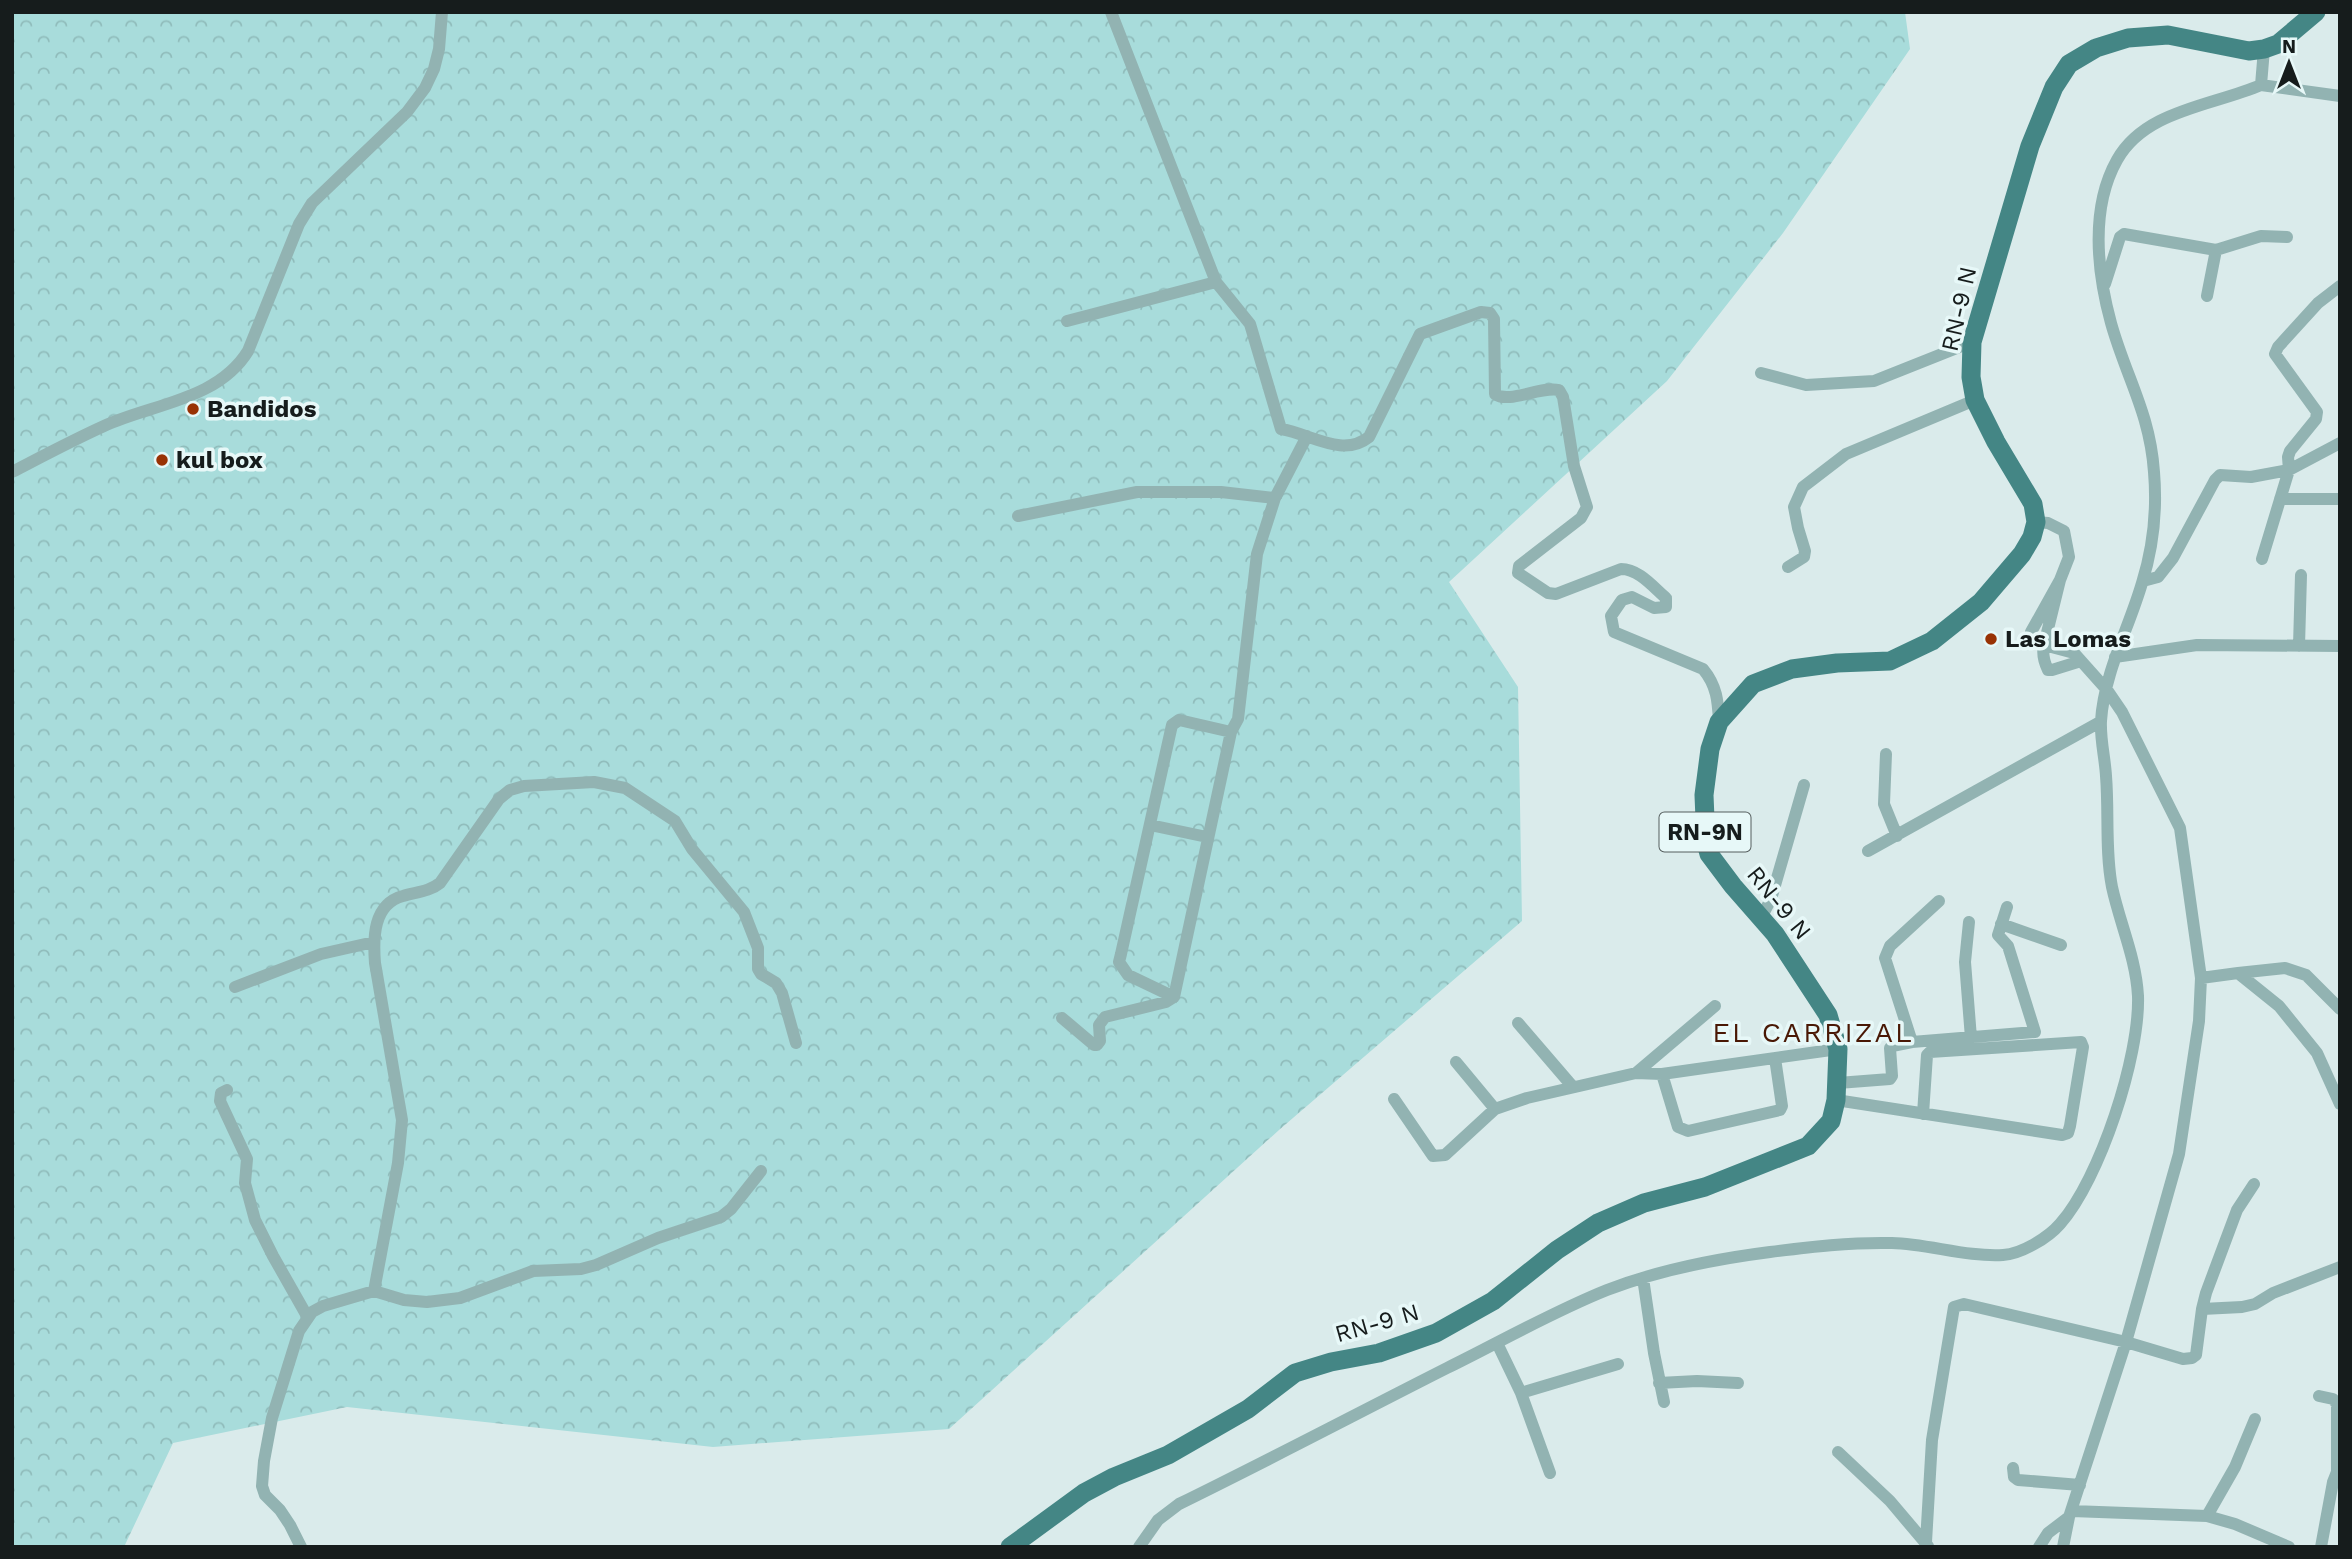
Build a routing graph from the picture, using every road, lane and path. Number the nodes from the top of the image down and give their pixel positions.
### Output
1 (442, 12) edge
2 (1111, 12) edge
3 (2316, 12) edge
4 (2264, 49) junction
5 (2261, 85) junction
6 (2340, 96) edge
7 (2287, 237) dead end
8 (2216, 250) junction
9 (1216, 282) junction
10 (2340, 285) edge
11 (2104, 288) junction
12 (2207, 296) dead end
13 (1067, 321) dead end
14 (1972, 342) junction
15 (1761, 373) dead end
16 (1975, 400) junction
17 (1307, 436) junction
18 (2340, 443) edge
19 (2289, 470) junction
20 (12, 472) edge
21 (1275, 498) junction
22 (2280, 499) junction
23 (2340, 499) edge
24 (1018, 516) dead end
25 (2036, 522) junction
26 (2262, 559) dead end
27 (1788, 567) dead end
28 (2301, 575) dead end
29 (2143, 580) junction
30 (2043, 645) junction
31 (2299, 646) junction
32 (2340, 646) edge
33 (2115, 657) junction
34 (2081, 661) junction
35 (2107, 690) junction
36 (1719, 722) junction
37 (2101, 722) junction
38 (1231, 732) junction
39 (1886, 754) dead end
40 (1804, 785) dead end
41 (1150, 825) junction
42 (1897, 836) junction
43 (1207, 837) junction
44 (1868, 851) dead end
45 (1940, 901) dead end
46 (2007, 907) dead end
47 (1761, 918) junction
48 (1969, 922) dead end
49 (2001, 924) junction
50 (374, 942) junction
51 (2061, 945) dead end
52 (2238, 973) junction
53 (2201, 978) junction
54 (235, 987) dead end
55 (1174, 997) junction
56 (1715, 1006) dead end
57 (2340, 1009) edge
58 (1062, 1018) dead end
59 (1518, 1023) dead end
60 (1971, 1038) junction
61 (1912, 1042) junction
62 (796, 1043) dead end
63 (1838, 1049) junction
64 (1775, 1058) junction
65 (1456, 1062) dead end
66 (1636, 1073) junction
67 (1662, 1074) junction
68 (1573, 1087) junction
69 (227, 1090) dead end
70 (1837, 1091) junction
71 (1394, 1099) dead end
72 (2340, 1104) edge
73 (1495, 1109) junction
74 (1923, 1114) junction
75 (761, 1171) dead end
76 (2254, 1184) dead end
77 (2340, 1267) edge
78 (1643, 1278) junction
79 (374, 1291) junction
80 (2202, 1309) junction
81 (307, 1316) junction
82 (2126, 1342) junction
83 (1497, 1343) junction
84 (1618, 1364) dead end
85 (1660, 1383) junction
86 (1738, 1383) dead end
87 (1521, 1392) junction
88 (2319, 1396) dead end
89 (1664, 1402) dead end
90 (2255, 1419) dead end
91 (1838, 1452) dead end
92 (2013, 1468) dead end
93 (2338, 1472) edge
94 (1549, 1473) dead end
95 (2080, 1485) junction
96 (2070, 1514) junction
97 (2207, 1516) junction
98 (1927, 1544) edge
99 (301, 1547) edge
100 (1010, 1547) edge
101 (1139, 1547) edge
102 (2039, 1547) edge
103 (2063, 1547) edge
104 (2289, 1547) edge
105 (2321, 1547) edge

1 - 20 street
2 - 9 street
3 - 4 main road
4 - 5 street
4 - 14 main road, RN-9 N
5 - 6 street
5 - 11 street
7 - 8 street
8 - 11 street
8 - 12 street
9 - 13 street
9 - 17 street
10 - 19 street
11 - 29 street
14 - 15 street
14 - 16 main road, RN-9 N
16 - 25 main road, RN-9 N
16 - 27 street
17 - 21 street
17 - 36 street
18 - 19 street
19 - 22 street
19 - 29 street
21 - 24 street
21 - 38 street
22 - 23 street
22 - 26 street
25 - 30 street
25 - 36 main road, RN-9 N / RN-9N
28 - 31 street
29 - 33 street
30 - 34 street
30 - 34 street
31 - 32 street
31 - 33 street
33 - 35 street
34 - 35 street
35 - 37 street
35 - 53 street
36 - 47 main road, RN-9 N / RN-9N
37 - 42 street
37 - 78 street
38 - 41 street
38 - 43 street
39 - 42 street
40 - 47 street
41 - 43 street
41 - 55 street
42 - 44 street
43 - 55 street
45 - 61 street
46 - 49 street
47 - 63 main road, RN-9 N / RN-9N
48 - 60 street
49 - 51 street
49 - 60 street
50 - 54 street
50 - 62 street
50 - 79 street
52 - 53 street
52 - 57 street
52 - 72 street
53 - 82 street
55 - 58 street
56 - 66 street
59 - 68 street
60 - 61 street
61 - 70 street
63 - 64 street
63 - 70 main road, RN-9 N / RN-9N
64 - 67 street
64 - 67 street
65 - 73 street
66 - 67 street
66 - 68 street
68 - 73 street
69 - 81 street
70 - 74 street
70 - 100 main road, RN-9 N / RN-9N
71 - 73 street
74 - 74 street
75 - 79 street
76 - 80 street
77 - 80 street
78 - 83 street
78 - 85 street
79 - 81 street
80 - 82 street
81 - 99 street
82 - 95 street
82 - 98 street
83 - 87 street
83 - 101 street
84 - 87 street
85 - 86 street
85 - 89 street
87 - 94 street
88 - 93 street
90 - 97 street
91 - 98 street
92 - 95 street
93 - 105 street
95 - 96 street
96 - 97 street
96 - 102 street
96 - 103 street
97 - 104 street

